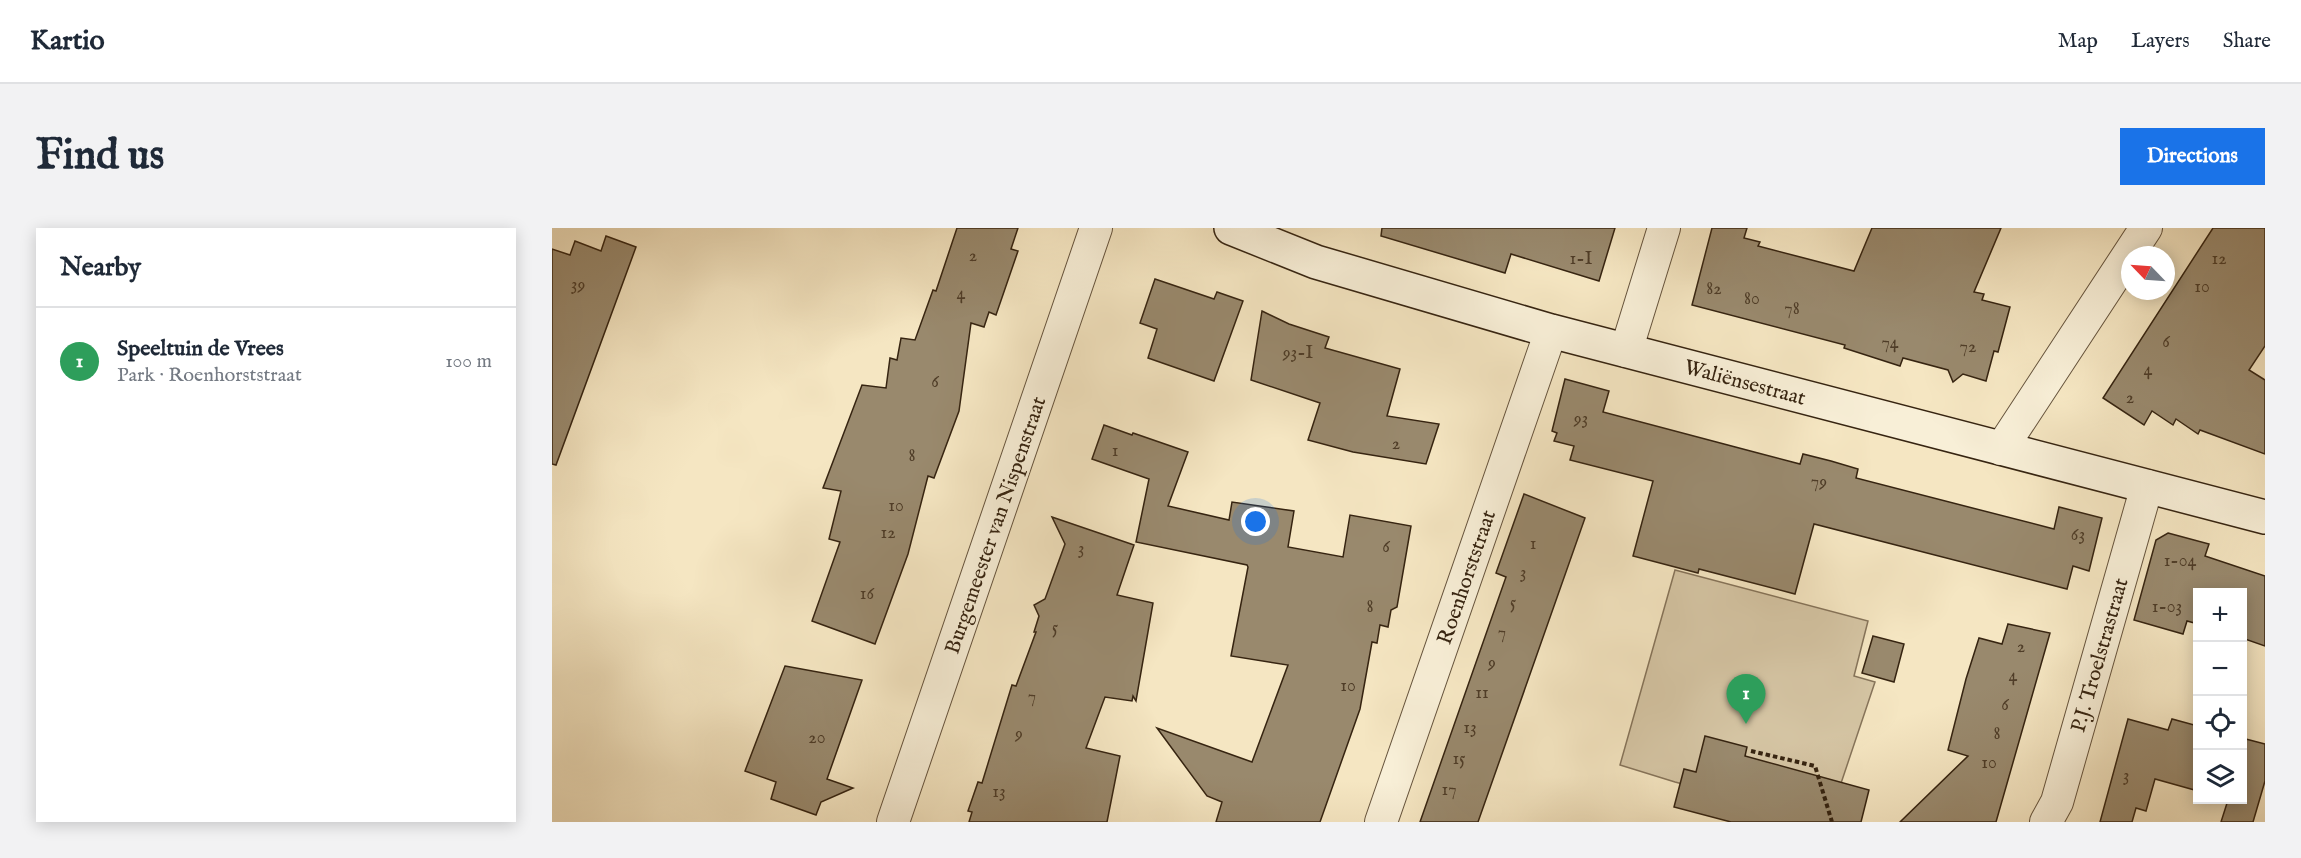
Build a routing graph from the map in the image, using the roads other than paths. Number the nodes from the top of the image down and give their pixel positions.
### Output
1 (1096, 228) edge
2 (1231, 228) edge
3 (1664, 228) edge
4 (2146, 228) edge
5 (1551, 331) junction
6 (1626, 351) junction
7 (2001, 449) junction
8 (2147, 486) junction
9 (2265, 517) edge
10 (893, 822) edge
11 (1382, 822) edge
12 (2046, 822) edge

1 - 10 street, Burgemeester van Nispenstraat
2 - 5 street, Waliënsestraat
3 - 6 street
4 - 7 street
5 - 6 street, Waliënsestraat
5 - 11 street, Roenhorststraat
6 - 7 street, Waliënsestraat
7 - 8 street, Waliënsestraat
8 - 9 street, Waliënsestraat
8 - 12 street, P.J. Troelstrastraat

